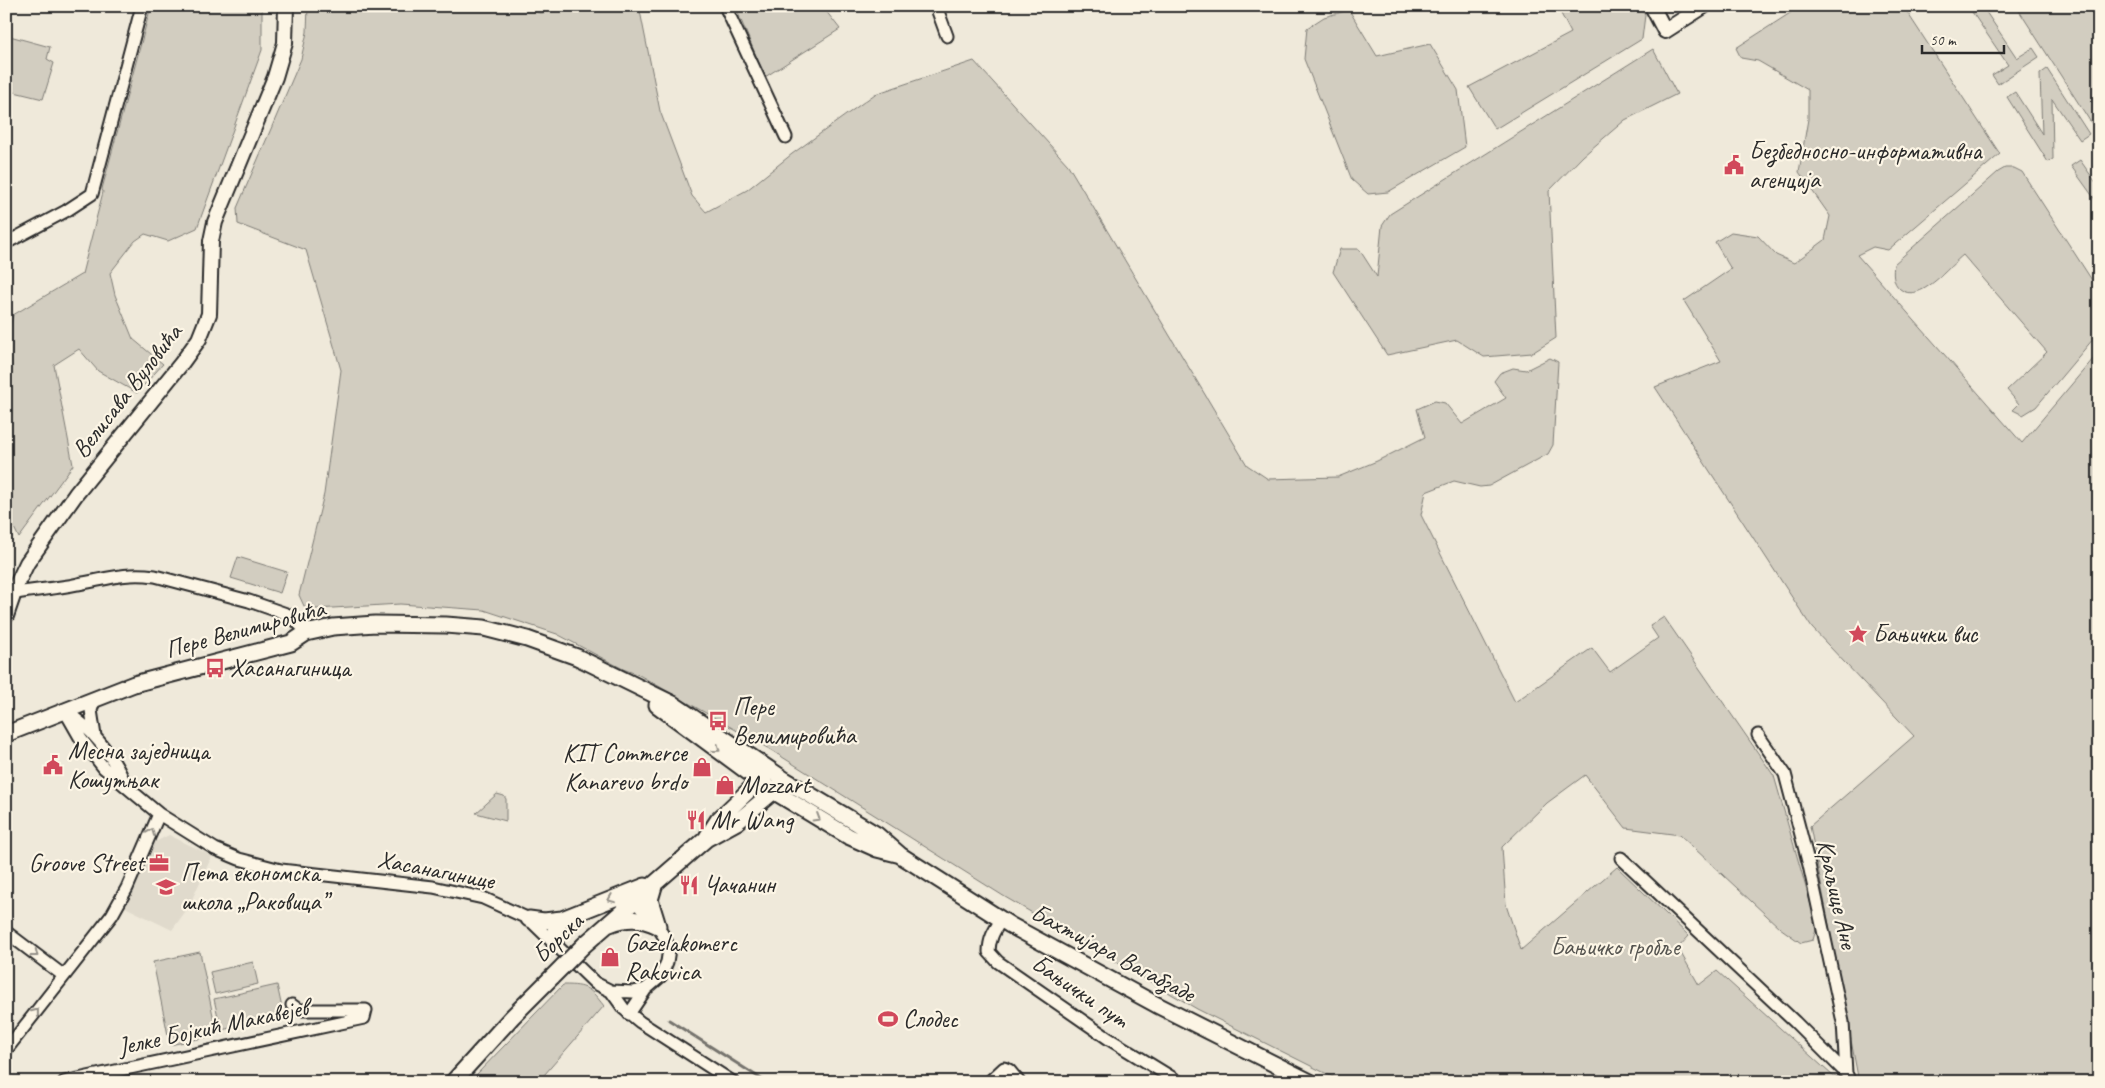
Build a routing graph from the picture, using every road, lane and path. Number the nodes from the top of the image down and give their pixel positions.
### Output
1 (142, 6) edge
2 (286, 6) edge
3 (725, 6) edge
4 (936, 6) edge
5 (1652, 6) edge
6 (1704, 6) edge
7 (947, 36) dead end
8 (786, 137) dead end
9 (6, 243) edge
10 (10, 594) edge
11 (6, 616) edge
12 (312, 631) junction
13 (95, 699) junction
14 (65, 711) junction
15 (6, 734) edge
16 (1758, 734) dead end
17 (96, 738) junction
18 (765, 775) junction
19 (785, 780) junction
20 (124, 783) junction
21 (775, 792) junction
22 (158, 814) junction
23 (706, 839) junction
24 (900, 855) junction
25 (1621, 858) dead end
26 (656, 881) junction
27 (634, 901) junction
28 (529, 919) junction
29 (562, 919) junction
30 (1002, 920) junction
31 (606, 925) junction
32 (658, 926) junction
33 (6, 932) edge
34 (555, 945) junction
35 (64, 976) junction
36 (646, 989) junction
37 (611, 991) junction
38 (292, 1005) dead end
39 (629, 1014) junction
40 (6, 1050) edge
41 (1848, 1077) edge
42 (64, 1082) edge
43 (453, 1082) edge
44 (733, 1082) edge
45 (989, 1082) edge
46 (1019, 1082) edge
47 (1179, 1082) edge
48 (1310, 1082) edge

1 - 9 street
2 - 10 street, Велисава Вуловића
3 - 8 street
4 - 7 street
5 - 6 street
10 - 11 street, Велисава Вуловића
10 - 12 street
12 - 13 main road, Пере Велимировића
12 - 18 main road, Пере Велимировића
13 - 14 main road, Пере Велимировића
13 - 17 street, Хасанагинице
14 - 15 main road, Пере Велимировића
14 - 17 street, Хасанагинице
14 - 20 street, Хасанагинице
16 - 41 street, Краљице Ане
17 - 20 street, Хасанагинице
18 - 19 main road, Бахтијара Вагабзаде
18 - 21 main road, Бахтијара Вагабзаде
18 - 23 main road, Борска
19 - 21 main road, Борска
19 - 24 main road, Бахтијара Вагабзаде
20 - 22 street, Хасанагинице
21 - 23 main road, Борска
21 -> 24 main road, Бахтијара Вагабзаде
22 - 28 street, Хасанагинице
35 -> 22 street
23 - 26 main road, Борска
24 - 30 main road, Бахтијара Вагабзаде
25 - 41 street
26 - 27 main road, Борска
26 -> 29 main road
26 - 32 main road
27 - 31 main road, Борска
27 - 32 street
28 - 29 main road
28 - 34 street, Хасанагинице
29 - 34 main road
30 - 47 street, Бањички пут
30 - 48 main road, Бахтијара Вагабзаде
31 - 32 main road
31 - 43 main road, Борска, bridge
32 - 36 street
33 -> 35 street
34 - 37 street, Хасанагинице
40 -> 35 street
36 - 37 street
36 - 39 street
37 - 39 street, Хасанагинице
38 - 42 street, Јелке Бојкић Макавејев
39 - 44 street, Хасанагинице
45 - 46 street

